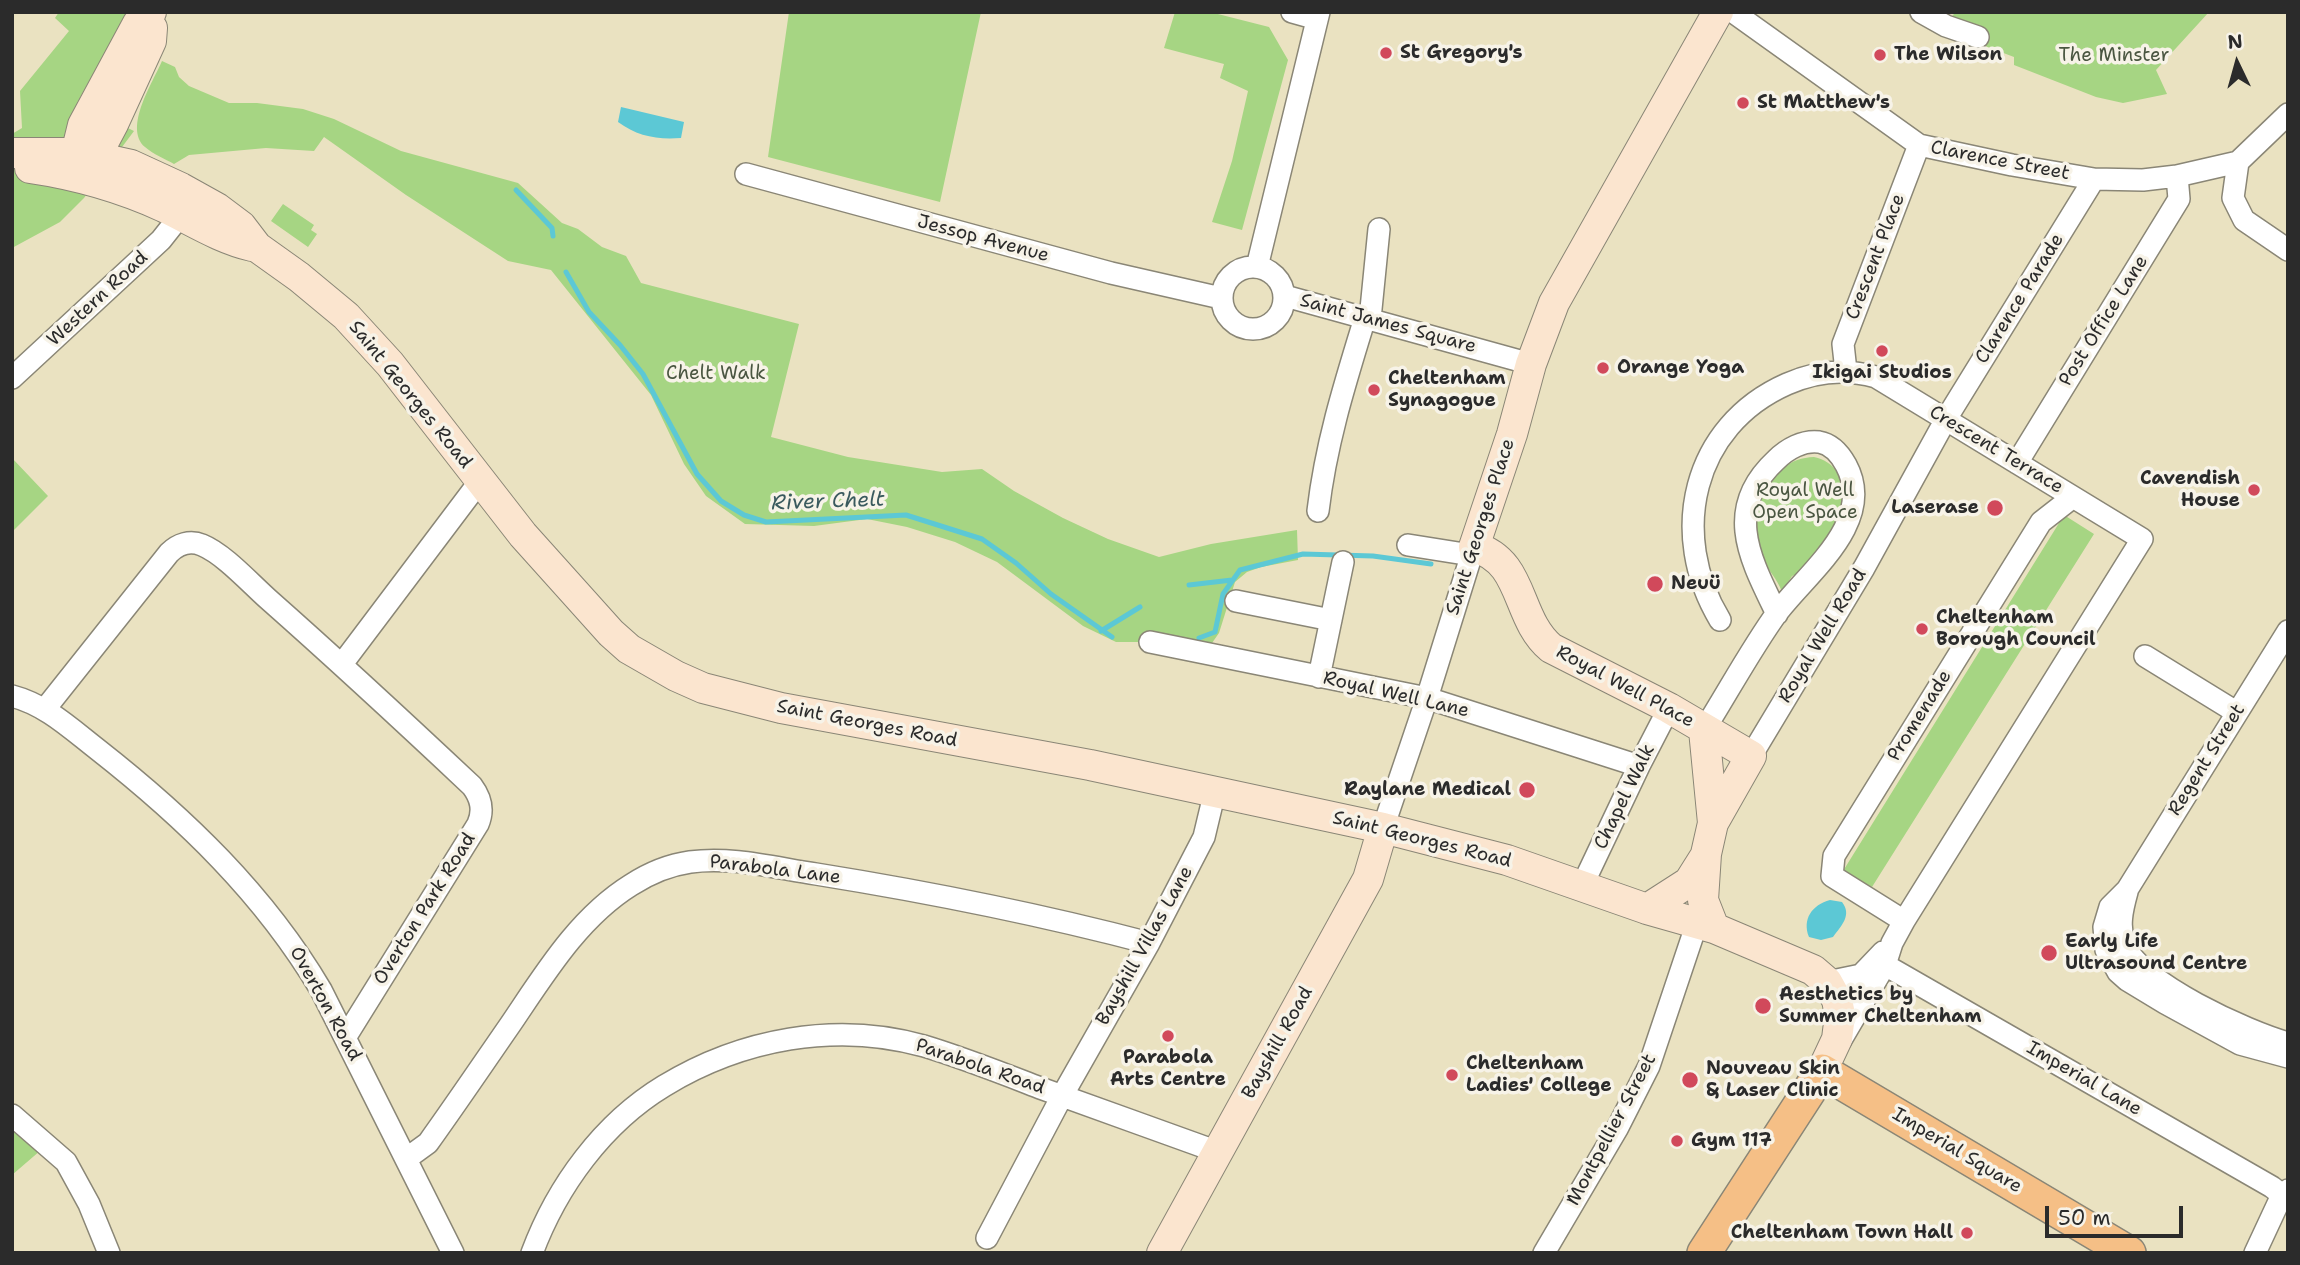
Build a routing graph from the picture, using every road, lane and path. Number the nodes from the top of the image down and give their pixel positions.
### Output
1 (1292, 12) edge
2 (1718, 12) edge
3 (1733, 12) edge
4 (1922, 12) edge
5 (150, 15) edge
6 (1318, 16) edge
7 (1978, 37) dead end
8 (2288, 114) edge
9 (1919, 145) junction
10 (12, 153) edge
11 (2238, 162) junction
12 (82, 165) junction
13 (12, 167) edge
14 (746, 174) dead end
15 (2177, 176) junction
16 (2094, 179) junction
17 (172, 202) junction
18 (1379, 229) dead end
19 (2288, 250) edge
20 (1257, 267) junction
21 (1285, 296) junction
22 (1222, 298) junction
23 (1368, 318) junction
24 (1531, 364) junction
25 (1846, 371) junction
26 (12, 378) edge
27 (1946, 419) junction
28 (2017, 463) junction
29 (480, 481) junction
30 (2073, 497) junction
31 (1318, 511) dead end
32 (1408, 545) dead end
33 (1472, 551) junction
34 (1343, 562) dead end
35 (1236, 601) dead end
36 (1777, 614) junction
37 (1331, 620) junction
38 (1720, 620) dead end
39 (2288, 631) edge
40 (1150, 642) dead end
41 (2145, 656) dead end
42 (342, 664) junction
43 (1319, 677) junction
44 (12, 695) edge
45 (1427, 698) junction
46 (1669, 708) junction
47 (45, 709) junction
48 (2236, 712) junction
49 (1704, 730) junction
50 (1751, 756) junction
51 (1639, 766) junction
52 (1215, 791) junction
53 (1713, 823) junction
54 (1383, 828) junction
55 (1706, 855) junction
56 (1582, 886) junction
57 (2127, 890) junction
58 (1647, 909) junction
59 (1904, 921) junction
60 (1705, 925) junction
61 (1149, 943) junction
62 (1892, 943) junction
63 (1885, 965) junction
64 (1827, 982) junction
65 (345, 1038) junction
66 (2288, 1043) edge
67 (2288, 1057) edge
68 (1822, 1071) junction
69 (1062, 1096) junction
70 (12, 1115) edge
71 (1218, 1152) junction
72 (406, 1159) junction
73 (2285, 1192) edge
74 (987, 1238) dead end
75 (109, 1253) edge
76 (453, 1253) edge
77 (532, 1253) edge
78 (1162, 1253) edge
79 (1544, 1253) edge
80 (1704, 1253) edge
81 (2129, 1253) edge
82 (2256, 1253) edge

1 - 6 street
2 - 24 street, Saint Georges Place
3 - 9 street, Clarence Street
4 - 7 street
5 - 12 street
6 - 20 street
8 - 11 street
9 - 16 street, Clarence Street
9 - 25 street, Crescent Place
10 - 12 street, Saint Georges Road
11 - 15 street, Clarence Street
11 - 19 street
12 - 13 street, Saint Georges Road
12 - 17 street, Saint Georges Road
14 - 22 street, Jessop Avenue
15 - 16 street, Clarence Street
15 - 28 street, Post Office Lane
16 - 27 street, Clarence Parade
17 - 26 street, Western Road
17 - 29 street, Saint Georges Road
18 - 23 street
20 - 21 street
20 - 22 street
21 - 22 street
21 - 23 street, Saint James Square
23 - 24 street, Saint James Square
23 - 31 street
24 - 33 street, Saint Georges Place
25 - 27 street, Crescent Terrace
25 - 38 street
27 - 28 street, Crescent Terrace
27 - 50 street, Royal Well Road
28 - 30 street, Crescent Terrace
29 - 42 street
29 - 52 street, Saint Georges Road
30 - 59 street, Crescent Terrace
30 - 59 street, Promenade
32 - 33 street
33 - 45 street, Saint Georges Place
33 - 46 street, Royal Well Place
34 - 37 street
35 - 37 street
36 - 36 street
36 - 49 street
37 - 43 street
39 - 48 street, Regent Street
40 - 43 street, Royal Well Lane
41 - 48 street
42 - 47 street, Overton Park Road
42 - 65 street, Overton Park Road
43 - 45 street, Royal Well Lane
44 - 47 street, Overton Road
45 - 51 street, Royal Well Lane
45 - 54 street, Saint Georges Place
46 - 49 street, Royal Well Place
46 - 51 street, Chapel Walk
47 - 65 street, Overton Road
48 - 57 street, Regent Street
49 - 50 street, Royal Well Place
49 - 53 street, Royal Well Place
50 - 53 street, Royal Well Road
51 - 56 street, Chapel Walk
52 - 54 street, Saint Georges Road
52 - 61 street, Bayshill Villas Lane
53 - 55 street, Royal Well Road
54 - 56 street, Saint Georges Road
54 - 71 street, Bayshill Road
55 - 58 street, Royal Well Road
55 - 60 street, Royal Well Road
56 - 58 street, Saint Georges Road
57 - 66 street, Regent Street
57 - 67 street, Regent Street
58 - 60 street, Saint Georges Road
59 - 62 street
60 - 64 street, Saint Georges Road
60 - 79 street, Montpellier Street
61 - 69 street, Bayshill Villas Lane
61 - 72 street, Parabola Lane
62 - 63 street
62 - 64 street
63 - 68 street
63 - 73 street, Imperial Lane
64 - 68 street
65 - 72 street, Overton Road
68 - 80 main road
68 - 81 main road, Imperial Square
69 - 71 street, Parabola Road
69 - 74 street, Bayshill Villas Lane
69 - 77 street, Parabola Road
70 - 75 street
71 - 78 street, Bayshill Road
72 - 76 street, Overton Road
73 - 82 street

